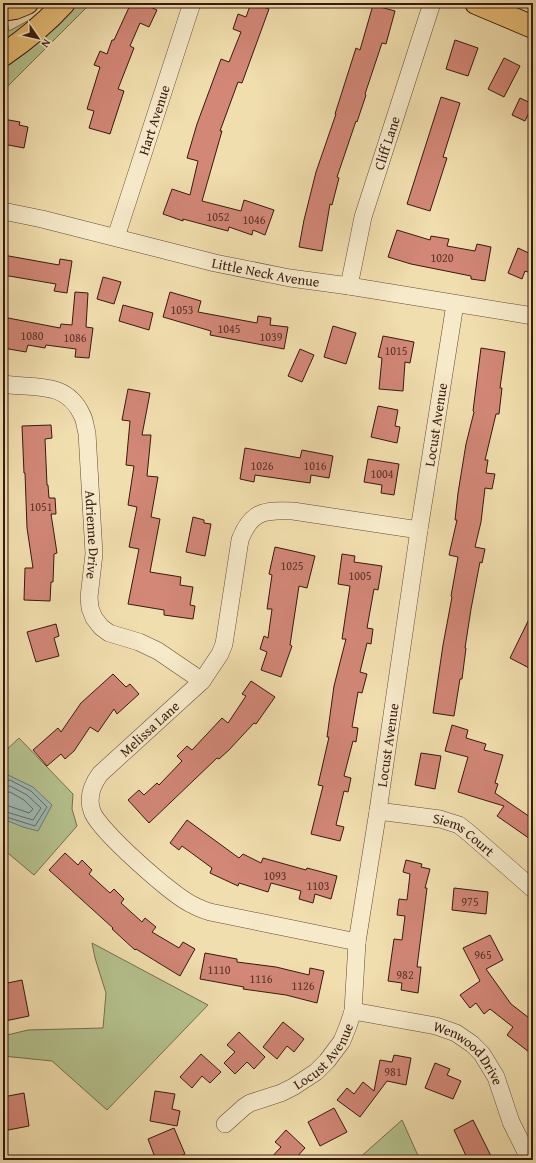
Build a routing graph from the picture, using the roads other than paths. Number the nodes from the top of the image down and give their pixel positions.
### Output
1 (27, 3) edge
2 (64, 3) edge
3 (192, 3) edge
4 (432, 3) edge
5 (476, 3) edge
6 (3, 10) edge
7 (533, 27) edge
8 (3, 55) edge
9 (3, 211) edge
10 (116, 237) junction
11 (349, 286) junction
12 (455, 304) junction
13 (533, 316) edge
14 (3, 384) edge
15 (419, 530) junction
16 (202, 681) junction
17 (378, 811) junction
18 (533, 890) edge
19 (357, 942) junction
20 (353, 1012) junction
21 (225, 1124) dead end
22 (530, 1160) edge

1 - 6 main road
2 - 8 main road
3 - 10 street, Hart Avenue
4 - 11 street, Cliff Lane
5 - 7 main road
9 - 10 street, Little Neck Avenue
10 - 11 street, Little Neck Avenue
11 - 12 street, Little Neck Avenue
12 - 13 street, Little Neck Avenue
12 - 15 street, Locust Avenue
14 - 16 street, Adrienne Drive
15 - 16 street, Melissa Lane
15 - 17 street, Locust Avenue
16 - 19 street, Melissa Lane
17 - 18 street, Siems Court
17 - 19 street, Locust Avenue
19 - 20 street, Locust Avenue
20 - 21 street, Locust Avenue
20 - 22 street, Wenwood Drive

